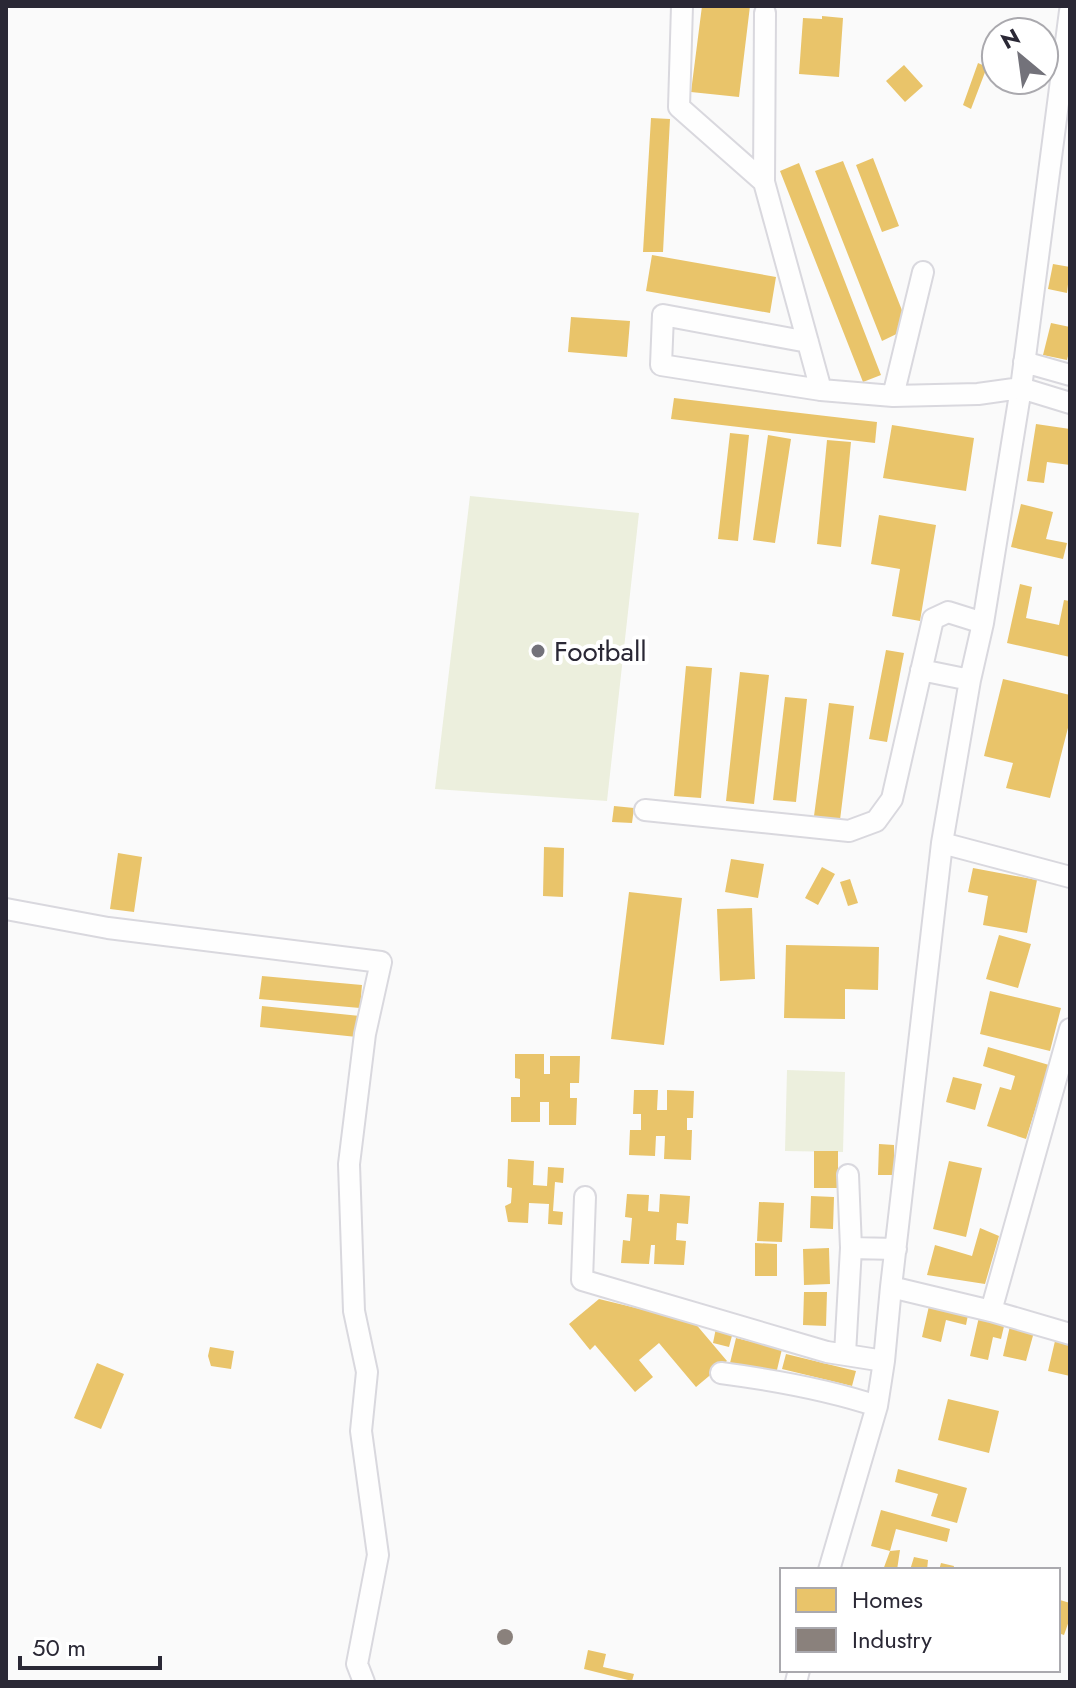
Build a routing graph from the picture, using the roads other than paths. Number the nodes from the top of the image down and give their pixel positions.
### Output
1 (682, 6) edge
2 (1070, 11) edge
3 (765, 13) dead end
4 (1066, 74) edge
5 (764, 182) junction
6 (923, 272) dead end
7 (808, 342) junction
8 (1024, 362) junction
9 (1070, 375) edge
10 (1021, 388) junction
11 (821, 390) junction
12 (893, 396) junction
13 (1070, 403) edge
14 (983, 623) junction
15 (921, 670) junction
16 (970, 680) junction
17 (645, 810) dead end
18 (942, 843) junction
19 (1070, 877) edge
20 (6, 909) edge
21 (1070, 1029) edge
22 (848, 1175) dead end
23 (585, 1197) dead end
24 (851, 1248) junction
25 (896, 1249) junction
26 (891, 1287) junction
27 (991, 1311) junction
28 (1070, 1334) edge
29 (845, 1354) junction
30 (884, 1361) junction
31 (721, 1373) dead end
32 (877, 1406) junction
33 (830, 1568) edge
34 (364, 1682) edge

1 - 5 street
2 - 4 street
3 - 5 street
4 - 8 street
5 - 7 street
6 - 12 street
7 - 11 street
7 - 11 street
8 - 9 street
8 - 10 street
10 - 12 street
10 - 13 street
10 - 14 street
11 - 12 street
14 - 15 street
14 - 16 street
15 - 16 street
15 - 17 street
16 - 18 street
18 - 19 street
18 - 25 street
20 - 34 street
21 - 27 street
22 - 24 street
23 - 29 street
24 - 25 street
24 - 29 street
25 - 26 street
26 - 27 street
26 - 30 street
27 - 28 street
29 - 30 street
30 - 32 street
31 - 32 street
32 - 33 street

